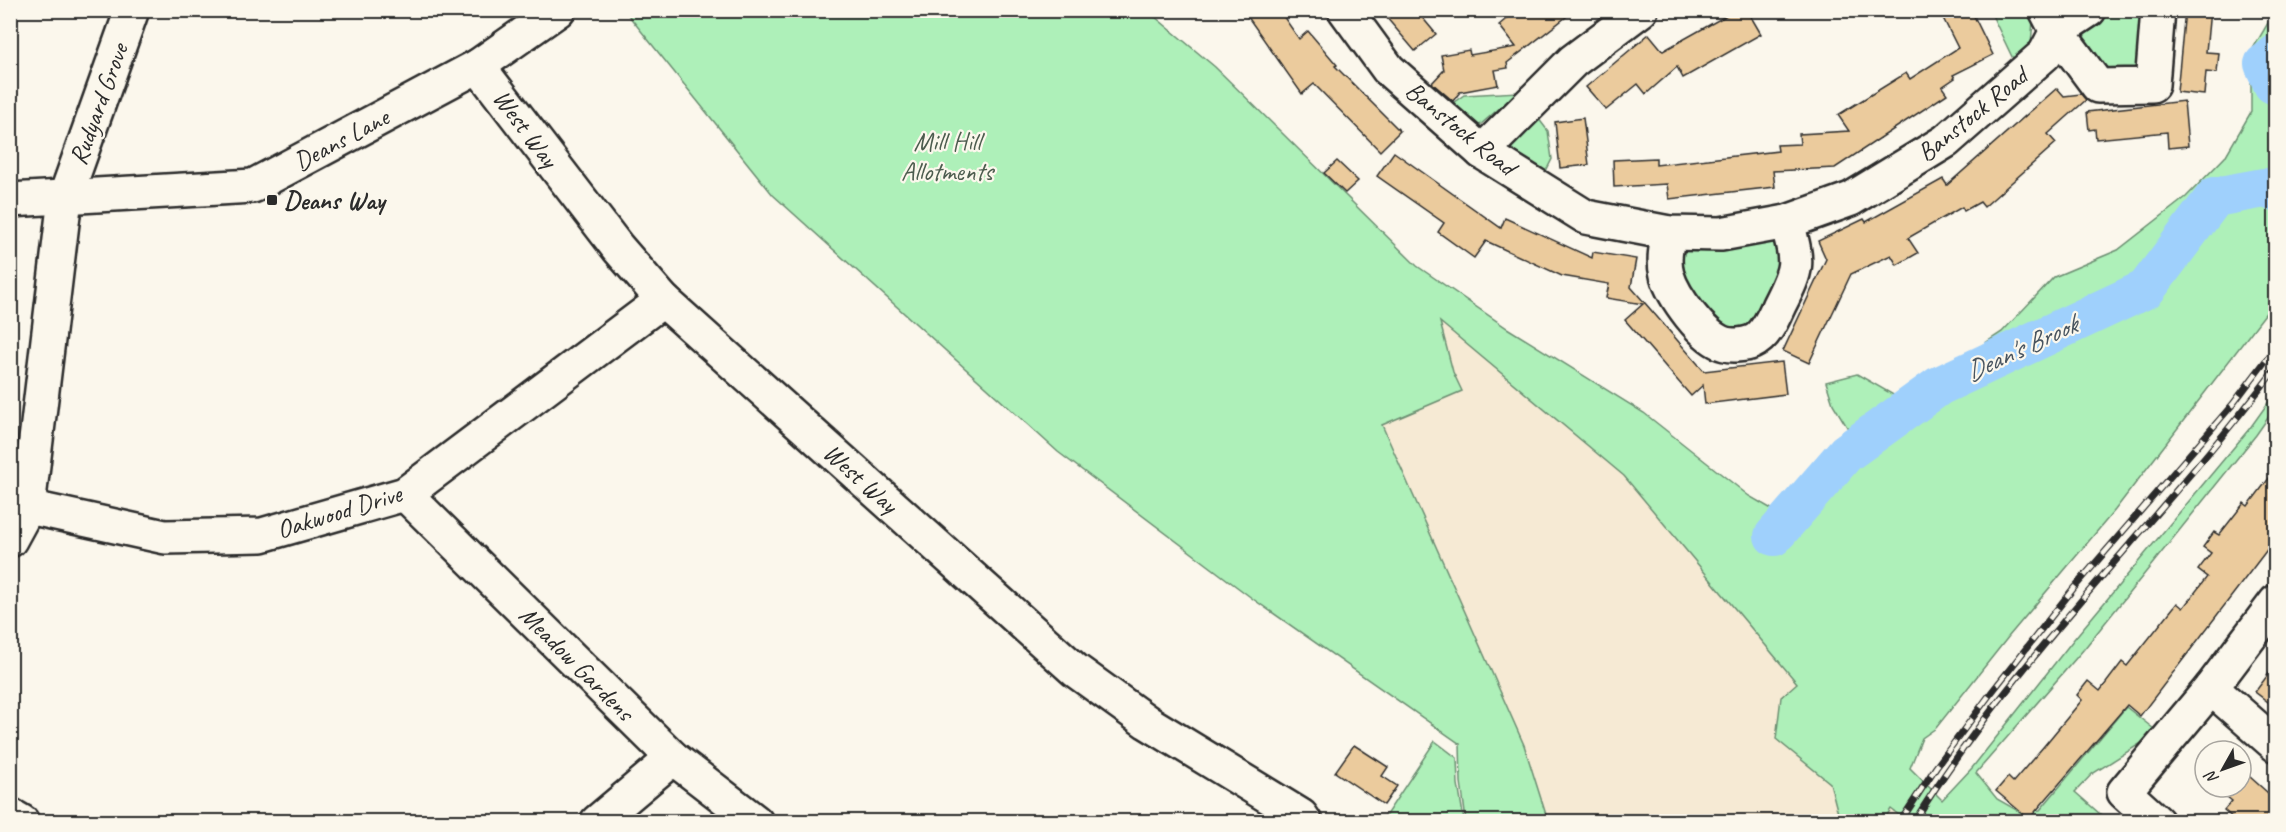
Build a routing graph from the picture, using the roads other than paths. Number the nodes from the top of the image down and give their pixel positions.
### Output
1 (132, 10) edge
2 (558, 10) edge
3 (1345, 10) edge
4 (1641, 10) edge
5 (2089, 10) edge
6 (2158, 10) edge
7 (2052, 21) edge
8 (478, 66) junction
9 (1482, 152) junction
10 (10, 187) edge
11 (65, 198) junction
12 (10, 200) edge
13 (1787, 222) junction
14 (1669, 233) junction
15 (663, 300) junction
16 (405, 494) junction
17 (28, 507) junction
18 (10, 540) edge
19 (2276, 602) edge
20 (2211, 688) junction
21 (2276, 745) edge
22 (673, 758) junction
23 (10, 814) edge
24 (22, 822) edge
25 (597, 822) edge
26 (756, 822) edge
27 (1305, 822) edge
28 (2157, 822) edge

1 - 11 street, Rudyard Grove
2 - 8 street, Deans Lane
3 - 9 street, Banstock Road
4 - 9 street
5 - 7 street
6 - 7 street
7 - 13 street, Banstock Road
8 - 11 street, Deans Lane
8 - 15 street, West Way
9 - 14 street, Banstock Road
10 - 11 street, Deans Lane
11 - 12 street, Deans Lane
11 - 17 street
13 - 14 street, Banstock Road
13 - 14 street
15 - 16 street, Oakwood Drive
15 - 27 street, West Way
16 - 17 street, Oakwood Drive
16 - 22 street, Meadow Gardens
17 - 18 street
19 - 20 street
20 - 21 street
20 - 28 street
22 - 25 street
22 - 26 street, Meadow Gardens
23 - 24 street

